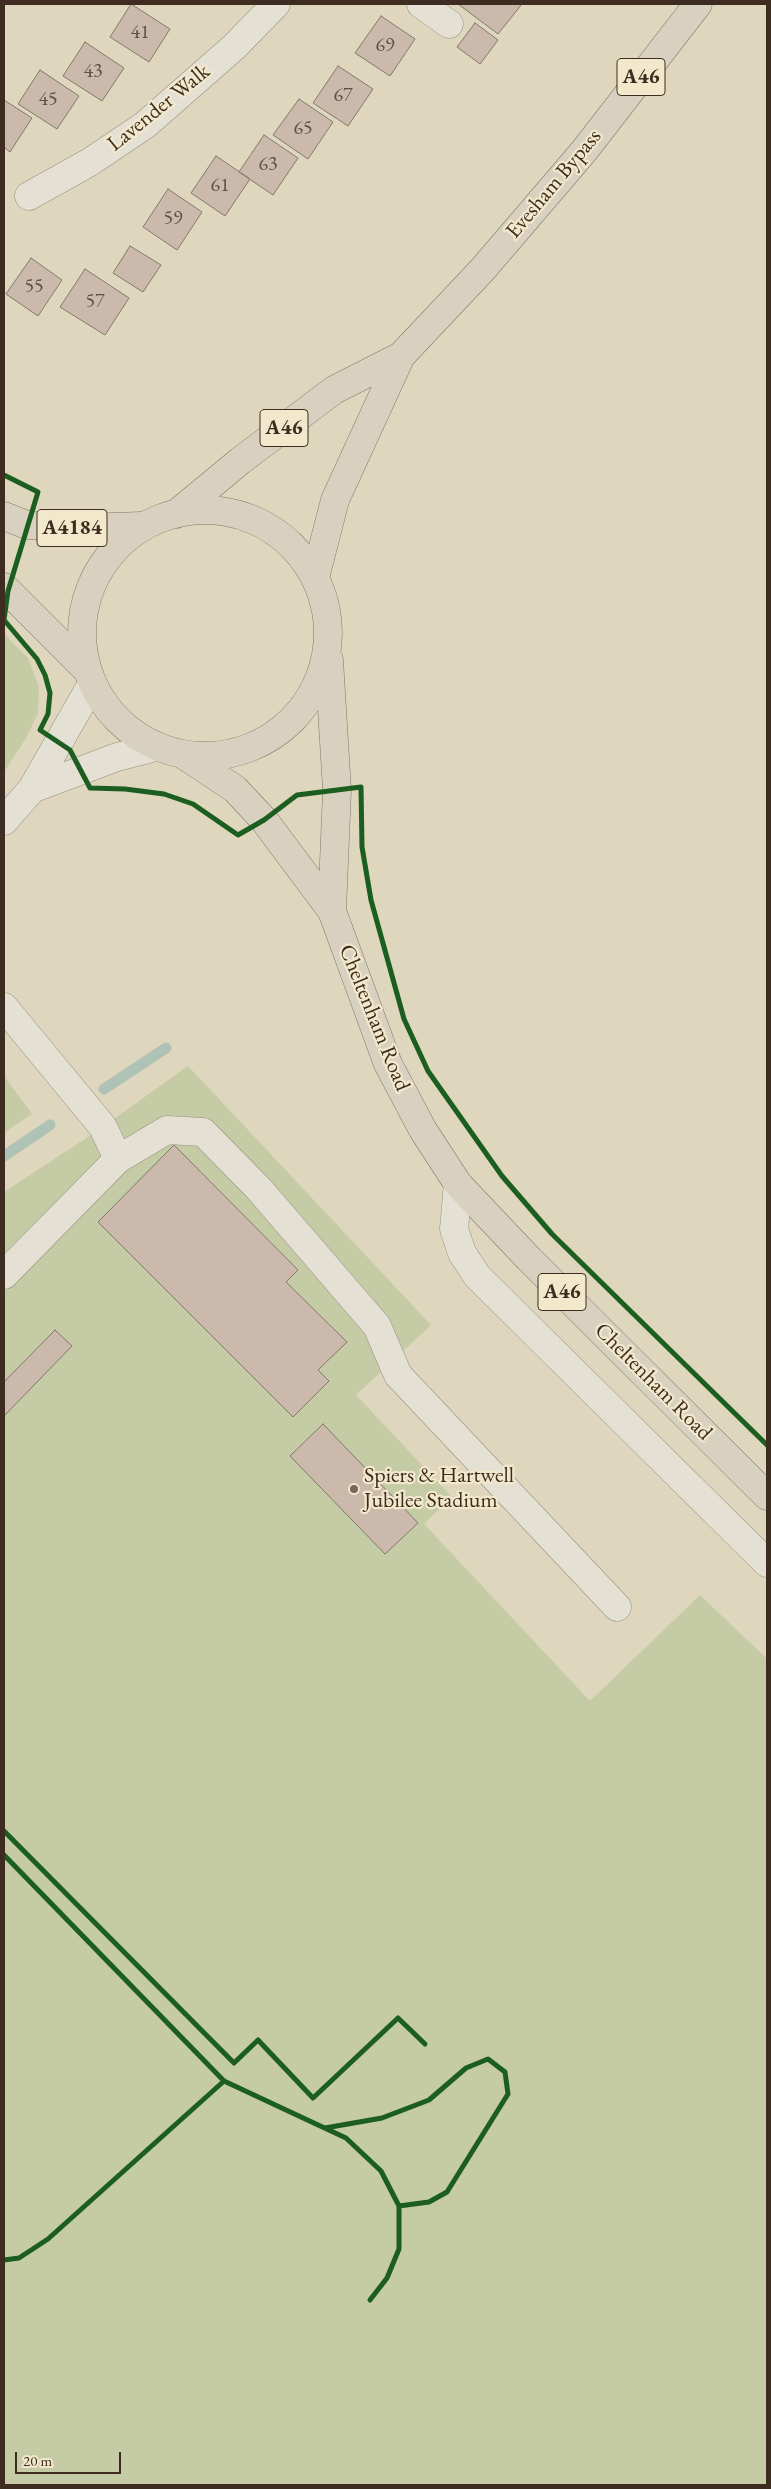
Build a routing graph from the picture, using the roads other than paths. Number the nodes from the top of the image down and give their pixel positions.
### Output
1 (276, 4) edge
2 (421, 4) edge
3 (698, 4) edge
4 (449, 24) dead end
5 (29, 196) dead end
6 (400, 356) junction
7 (176, 514) junction
8 (4, 516) edge
9 (142, 526) junction
10 (316, 578) junction
11 (4, 587) edge
12 (328, 643) junction
13 (89, 677) junction
14 (156, 747) junction
15 (185, 756) junction
16 (32, 789) junction
17 (4, 821) edge
18 (332, 911) junction
19 (4, 1009) edge
20 (118, 1159) junction
21 (458, 1184) junction
22 (4, 1275) edge
23 (767, 1496) edge
24 (767, 1562) edge
25 (617, 1607) dead end

1 - 5 street, Lavender Walk
2 - 4 street
3 - 6 main road, Evesham Bypass / A46
6 - 7 main road, Evesham Bypass / A46
6 - 10 main road, Evesham Bypass / A46
7 - 9 main road
7 - 10 main road
8 - 9 main road, A4184
9 - 13 main road
10 - 12 main road, Cheltenham Road
11 - 13 main road
12 - 15 main road
12 - 18 main road, Cheltenham Road / A46
13 - 14 main road
13 - 16 street
14 - 15 main road
14 - 16 street
15 - 18 main road, Cheltenham Road / A46
16 - 17 street
18 - 21 main road, Cheltenham Road / A46
19 - 20 street
20 - 22 street
20 - 25 street
21 - 23 main road, Cheltenham Road / A46
21 - 24 street

